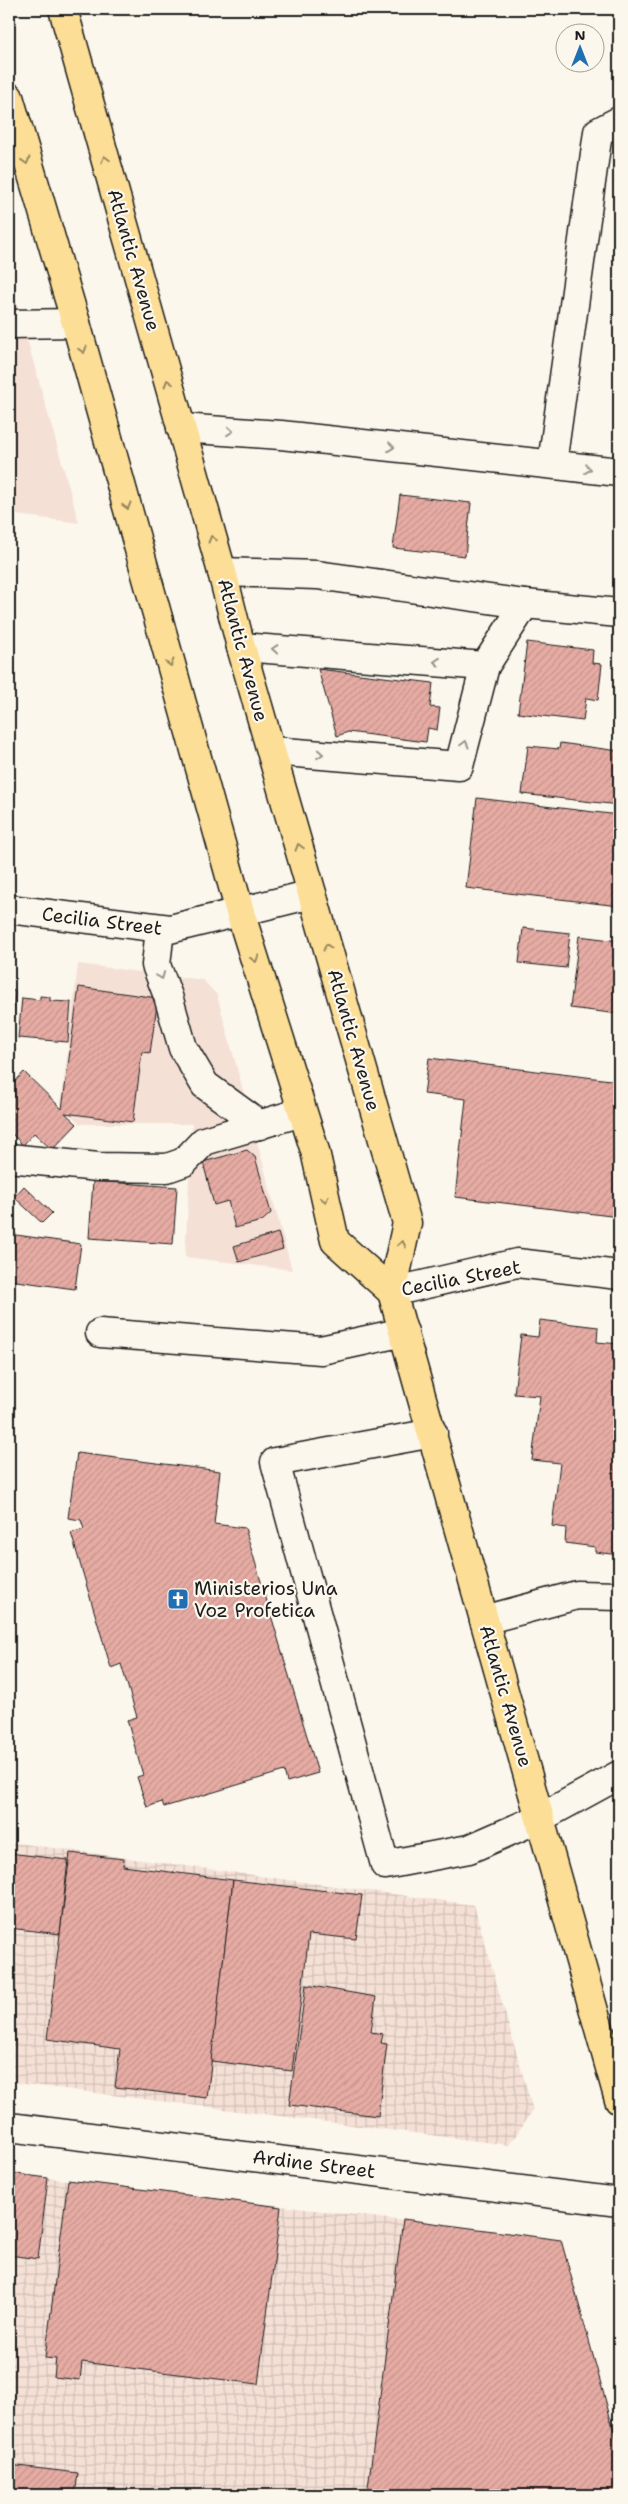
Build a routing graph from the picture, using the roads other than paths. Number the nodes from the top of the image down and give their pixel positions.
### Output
1 (63, 9) edge
2 (9, 97) edge
3 (619, 121) edge
4 (76, 323) junction
5 (9, 324) edge
6 (181, 428) junction
7 (552, 464) junction
8 (619, 472) edge
9 (222, 572) junction
10 (525, 604) junction
11 (619, 613) edge
12 (241, 647) junction
13 (485, 666) junction
14 (272, 751) junction
15 (312, 894) junction
16 (9, 909) edge
17 (240, 912) junction
18 (160, 929) junction
19 (302, 1112) junction
20 (260, 1125) junction
21 (9, 1158) edge
22 (619, 1275) edge
23 (392, 1292) junction
24 (404, 1332) junction
25 (100, 1333) dead end
26 (433, 1434) junction
27 (619, 1596) edge
28 (484, 1620) junction
29 (619, 1775) edge
30 (540, 1818) junction
31 (619, 2100) edge
32 (9, 2127) edge
33 (619, 2202) edge

6 -> 1 main road, Atlantic Avenue
2 -> 4 main road
3 - 7 street
4 - 5 street
4 -> 17 main road
6 -> 7 street
9 -> 6 main road, Atlantic Avenue
7 -> 8 street
9 - 10 street
9 - 12 main road, Atlantic Avenue
10 - 11 street
10 - 13 street
13 -> 12 street
12 - 14 main road, Atlantic Avenue
14 -> 13 street
15 -> 14 main road, Atlantic Avenue
15 - 17 street, Cecilia Street
23 -> 15 main road, Atlantic Avenue
16 - 18 street, Cecilia Street
17 - 18 street, Cecilia Street
17 -> 19 main road
18 -> 20 street
19 - 20 street
19 -> 23 main road
20 - 21 street
22 - 23 street, Cecilia Street
23 - 24 main road, Atlantic Avenue
24 - 25 street
24 - 26 main road, Atlantic Avenue
26 - 28 main road, Atlantic Avenue
26 - 30 street
27 - 28 street
28 - 30 main road, Atlantic Avenue
29 - 30 street
30 - 31 main road, Atlantic Avenue
32 - 33 street, Ardine Street

